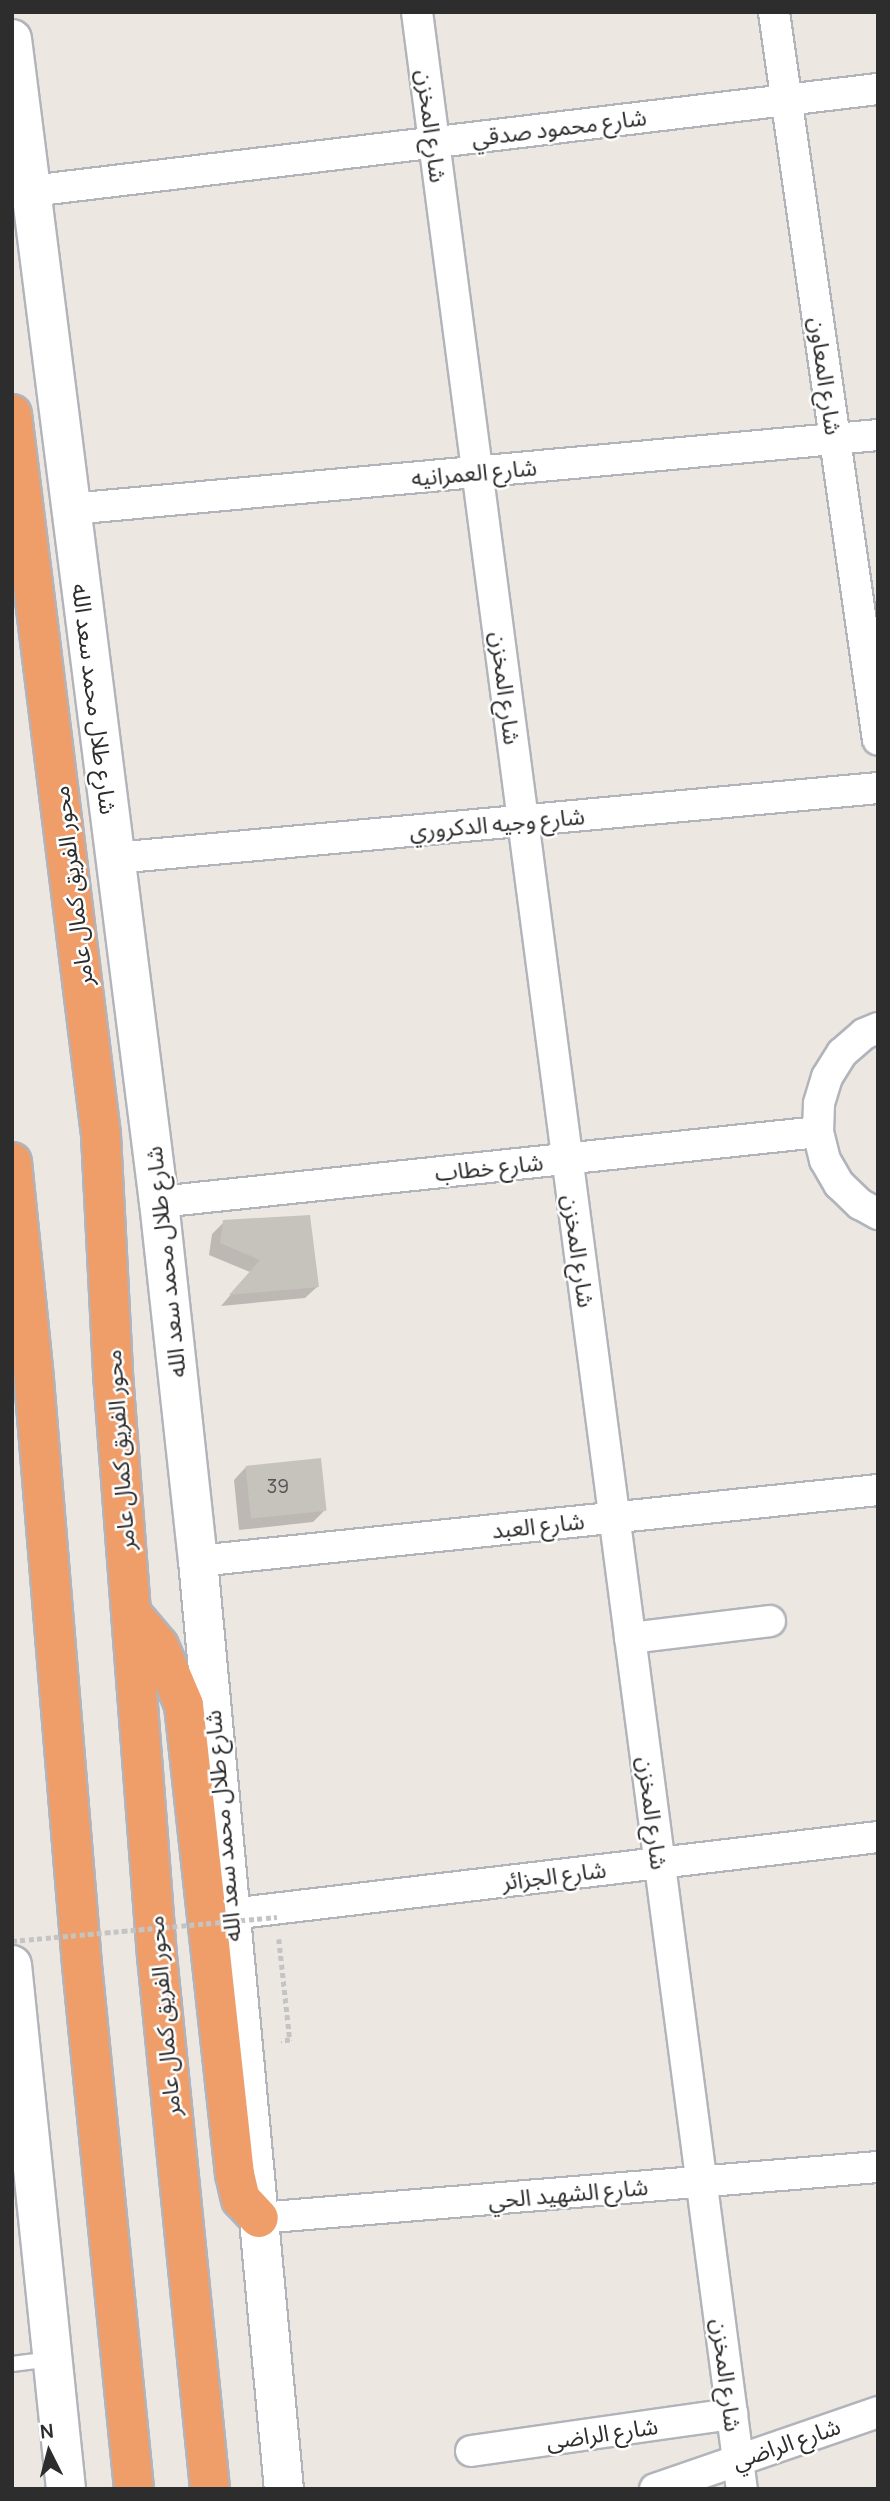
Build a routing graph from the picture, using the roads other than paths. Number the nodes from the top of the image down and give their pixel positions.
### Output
1 (417, 12) edge
2 (774, 12) edge
3 (12, 39) edge
4 (878, 89) edge
5 (787, 100) junction
6 (434, 142) junction
7 (31, 191) junction
8 (12, 414) edge
9 (878, 435) edge
10 (835, 439) junction
11 (477, 471) junction
12 (71, 509) junction
13 (878, 740) edge
14 (878, 788) edge
15 (523, 821) junction
16 (115, 858) junction
17 (878, 1028) edge
18 (818, 1132) junction
19 (567, 1159) junction
20 (12, 1162) edge
21 (159, 1202) junction
22 (878, 1214) edge
23 (878, 1490) edge
24 (614, 1517) junction
25 (198, 1561) junction
26 (131, 1613) junction
27 (770, 1620) dead end
28 (630, 1638) junction
29 (878, 1837) edge
30 (660, 1862) junction
31 (230, 1914) junction
32 (12, 1965) edge
33 (15, 2016) edge
34 (878, 2167) edge
35 (701, 2182) junction
36 (259, 2218) junction
37 (53, 2359) junction
38 (12, 2364) edge
39 (878, 2412) edge
40 (732, 2414) junction
41 (471, 2451) dead end
42 (740, 2474) edge
43 (66, 2489) edge
44 (134, 2489) edge
45 (210, 2489) edge
46 (284, 2489) edge
47 (655, 2489) edge

1 - 6 street, شارع المخزن
2 - 5 street, شارع المعاون
3 - 7 main road, شارع طلال محمد سعد الله
4 - 5 street, شارع محمود صدقي
5 - 6 street, شارع محمود صدقي
5 - 10 street, شارع المعاون
6 - 7 street, شارع محمود صدقي
6 - 11 street, شارع المخزن
7 - 12 main road, شارع طلال محمد سعد الله
8 - 26 highway, محور الفريق كمال عامر
9 - 10 street, شارع العمرانيه
10 - 11 street, شارع العمرانيه
10 - 13 street, شارع المعاون
11 - 12 street, شارع العمرانيه
11 - 15 street, شارع المخزن
12 - 16 main road, شارع طلال محمد سعد الله
14 - 15 street, شارع وجيه الدكروري
15 - 16 street, شارع وجيه الدكروري
15 - 19 street, شارع المخزن
16 - 21 main road, شارع طلال محمد سعد الله
17 - 18 street
18 - 19 street, شارع خطاب
18 - 22 street
19 - 21 street, شارع خطاب
19 - 24 street, شارع المخزن
20 - 44 highway
21 - 25 main road, شارع طلال محمد سعد الله
23 - 24 street, شارع العبد
24 - 25 street, شارع العبد
24 - 28 street, شارع المخزن
25 - 31 main road, شارع طلال محمد سعد الله
26 - 36 highway
26 - 45 highway, محور الفريق كمال عامر
27 - 28 street
28 - 30 street, شارع المخزن
29 - 30 street, شارع الجزائر
30 - 31 street, شارع الجزائر
30 - 35 street, شارع المخزن
31 - 36 main road, شارع طلال محمد سعد الله
32 - 33 main road
33 - 37 main road
34 - 35 street, شارع الشهيد الحي
35 - 36 street, شارع الشهيد الحي
35 - 40 street, شارع المخزن
36 - 46 main road, شارع طلال محمد سعد الله
37 - 38 lane
37 - 43 main road
39 - 42 street, شارع الراضي
40 - 41 street, شارع الراضى
40 - 42 street, شارع المخزن
42 - 47 street, شارع الراضي

